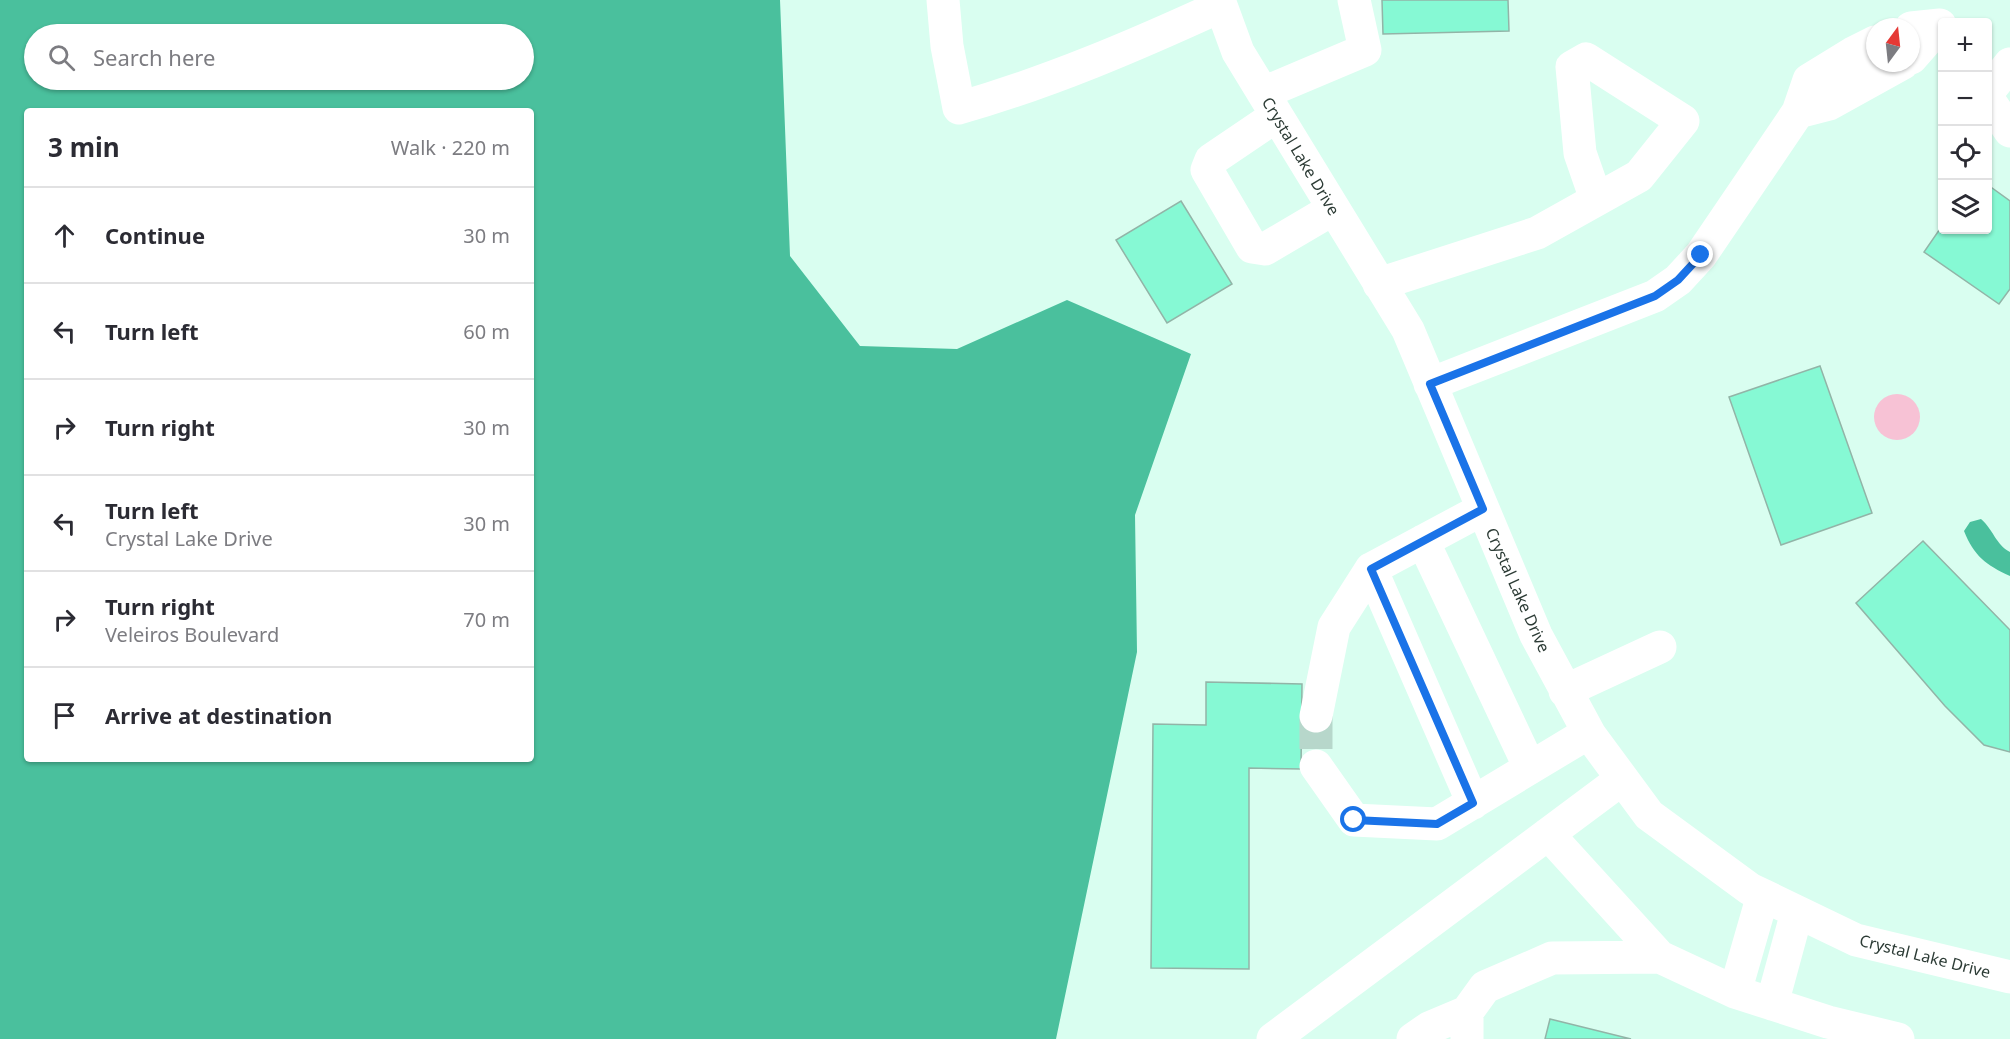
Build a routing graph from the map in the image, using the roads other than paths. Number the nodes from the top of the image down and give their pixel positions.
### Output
1 (943, 0) edge
2 (1354, 0) edge
3 (1220, 3) edge
4 (1931, 20) edge
5 (1920, 41) edge
6 (1866, 46) edge
7 (2010, 64) edge
8 (1888, 72) edge
9 (1992, 87) edge
10 (1270, 105) junction
11 (1992, 105) edge
12 (1798, 111) junction
13 (2010, 131) edge
14 (1596, 199) dead end
15 (1333, 209) junction
16 (1379, 284) junction
17 (1430, 384) junction
18 (1483, 509) junction
19 (1423, 541) junction
20 (1371, 569) junction
21 (1660, 647) dead end
22 (1565, 691) junction
23 (1316, 716) tunnel mouth
24 (1588, 733) junction
25 (1316, 766) tunnel mouth
26 (1530, 768) junction
27 (1622, 779) junction
28 (1473, 803) junction
29 (1548, 834) junction
30 (1764, 895) junction
31 (1797, 912) junction
32 (1660, 957) junction
33 (2010, 977) edge
34 (1735, 992) junction
35 (1772, 1004) junction
36 (1467, 1026) edge
37 (1273, 1039) edge
38 (1413, 1039) edge
39 (1898, 1039) edge

1 - 3 street
2 - 10 street
3 - 10 street, Crystal Lake Drive
4 - 5 street
6 - 12 street
7 - 9 street
8 - 12 street
10 - 15 street, Crystal Lake Drive
10 - 15 street
11 - 13 street
12 - 17 street
14 - 16 street
15 - 16 street, Crystal Lake Drive
16 - 17 street, Crystal Lake Drive
17 - 18 street, Crystal Lake Drive
18 - 19 street
18 - 22 street, Crystal Lake Drive
19 - 20 street
19 - 26 street
20 - 23 street
20 - 28 street
21 - 22 street
22 - 24 street, Crystal Lake Drive
24 - 26 street
24 - 27 street, Crystal Lake Drive
25 - 28 street
26 - 28 street
27 - 29 street
27 - 30 street, Crystal Lake Drive
29 - 32 street
29 - 37 street
30 - 31 street, Crystal Lake Drive
30 - 34 street
31 - 33 street, Crystal Lake Drive
31 - 35 street
32 - 34 street
32 - 36 street
34 - 35 street
35 - 39 street
36 - 38 street

